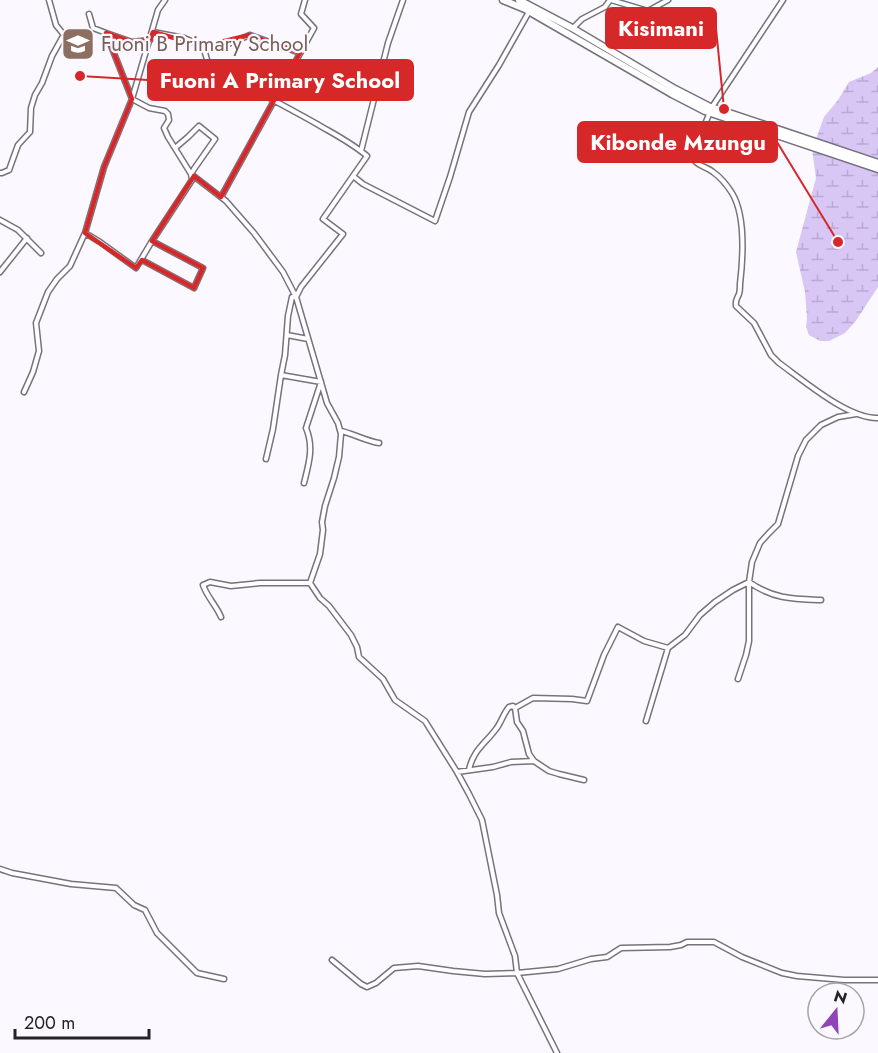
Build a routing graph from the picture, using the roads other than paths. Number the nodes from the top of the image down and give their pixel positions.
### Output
1 (49, 0) edge
2 (165, 0) edge
3 (305, 0) edge
4 (403, 0) edge
5 (503, 0) edge
6 (519, 0) edge
7 (611, 0) edge
8 (668, 0) edge
9 (783, 0) edge
10 (531, 9) junction
11 (89, 14) dead end
12 (572, 28) junction
13 (153, 32) junction
14 (106, 33) junction
15 (150, 40) junction
16 (203, 46) junction
17 (300, 53) junction
18 (132, 99) junction
19 (275, 100) junction
20 (711, 110) junction
21 (813, 145) junction
22 (175, 148) junction
23 (361, 150) junction
24 (878, 163) edge
25 (878, 170) edge
26 (0, 173) edge
27 (191, 174) junction
28 (353, 176) junction
29 (221, 197) junction
30 (0, 220) edge
31 (86, 233) junction
32 (27, 238) junction
33 (152, 241) junction
34 (41, 252) dead end
35 (142, 260) junction
36 (0, 272) edge
37 (296, 297) junction
38 (286, 335) junction
39 (308, 339) junction
40 (281, 375) junction
41 (321, 382) junction
42 (24, 392) dead end
43 (857, 414) junction
44 (878, 418) edge
45 (340, 431) junction
46 (379, 442) dead end
47 (266, 459) dead end
48 (304, 483) dead end
49 (750, 582) junction
50 (310, 583) junction
51 (820, 600) dead end
52 (221, 617) dead end
53 (668, 648) junction
54 (738, 679) dead end
55 (514, 708) junction
56 (646, 721) dead end
57 (534, 761) junction
58 (469, 770) junction
59 (457, 772) junction
60 (584, 780) dead end
61 (0, 869) edge
62 (332, 960) dead end
63 (517, 973) junction
64 (224, 979) dead end
65 (878, 980) edge
66 (556, 1053) edge

1 - 26 street
2 - 13 street
3 - 17 street
4 - 23 street
5 - 10 main road
6 - 10 main road
7 - 8 street
7 - 12 street
9 - 20 street
10 - 12 main road
10 - 20 main road
10 - 28 street
11 - 14 street
12 - 20 main road
13 - 15 street
13 - 16 street
14 - 15 street
14 - 18 street
15 - 18 street
16 - 17 street
16 - 19 street
17 - 19 street
18 - 22 street
18 - 31 street
19 - 23 street
19 - 29 street
20 - 21 main road
20 - 43 street
21 - 24 main road
21 - 25 main road
22 - 27 street
22 - 27 street
23 - 28 street
27 - 29 street
27 - 33 street
28 - 37 street
29 - 37 street
30 - 32 street
31 - 35 street
31 - 42 street
32 - 34 street
32 - 36 street
33 - 35 street
33 - 35 street
37 - 38 street
37 - 39 street
38 - 39 street
38 - 40 street
39 - 41 street
40 - 41 street
40 - 47 street
41 - 45 street
41 - 48 street
43 - 44 street
43 - 49 street
45 - 46 street
45 - 50 street
49 - 51 street
49 - 53 street
49 - 54 street
50 - 52 street
50 - 59 street
53 - 55 street
53 - 56 street
55 - 57 street
55 - 58 street
57 - 58 street
57 - 60 street
58 - 59 street
59 - 63 street
61 - 64 street
62 - 63 street
63 - 65 street
63 - 66 street

